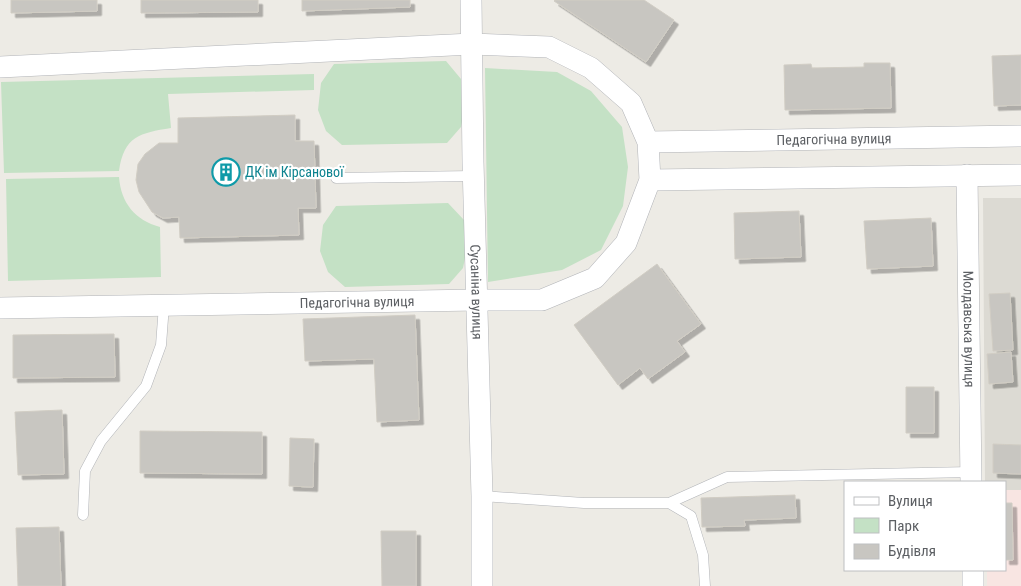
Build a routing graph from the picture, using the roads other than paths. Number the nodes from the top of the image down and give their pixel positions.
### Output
1 (471, 0) edge
2 (472, 44) junction
3 (0, 67) edge
4 (1021, 136) edge
5 (648, 142) junction
6 (967, 175) junction
7 (1021, 175) edge
8 (473, 176) junction
9 (336, 178) dead end
10 (650, 180) junction
11 (477, 300) junction
12 (164, 305) junction
13 (0, 308) edge
14 (971, 477) edge
15 (482, 496) junction
16 (669, 503) junction
17 (83, 516) dead end
18 (972, 571) edge
19 (482, 586) edge
20 (705, 586) edge
21 (973, 586) edge

1 - 2 street, Сусаніна вулиця
2 - 3 street, Педагогічна вулиця
2 - 5 street, Педагогічна вулиця
2 - 8 street, Сусаніна вулиця
4 - 5 street, Педагогічна вулиця
5 - 10 street, Педагогічна вулиця
6 - 7 street
6 - 10 street
6 - 14 street, Молдавська вулиця
8 - 9 lane
8 - 11 street, Сусаніна вулиця
10 - 11 street, Педагогічна вулиця
11 - 12 street, Педагогічна вулиця
11 - 15 street, Сусаніна вулиця
12 - 13 street, Педагогічна вулиця
12 - 17 lane
14 - 16 lane
15 - 16 lane
15 - 19 street, Сусаніна вулиця
16 - 20 lane
18 - 21 street

